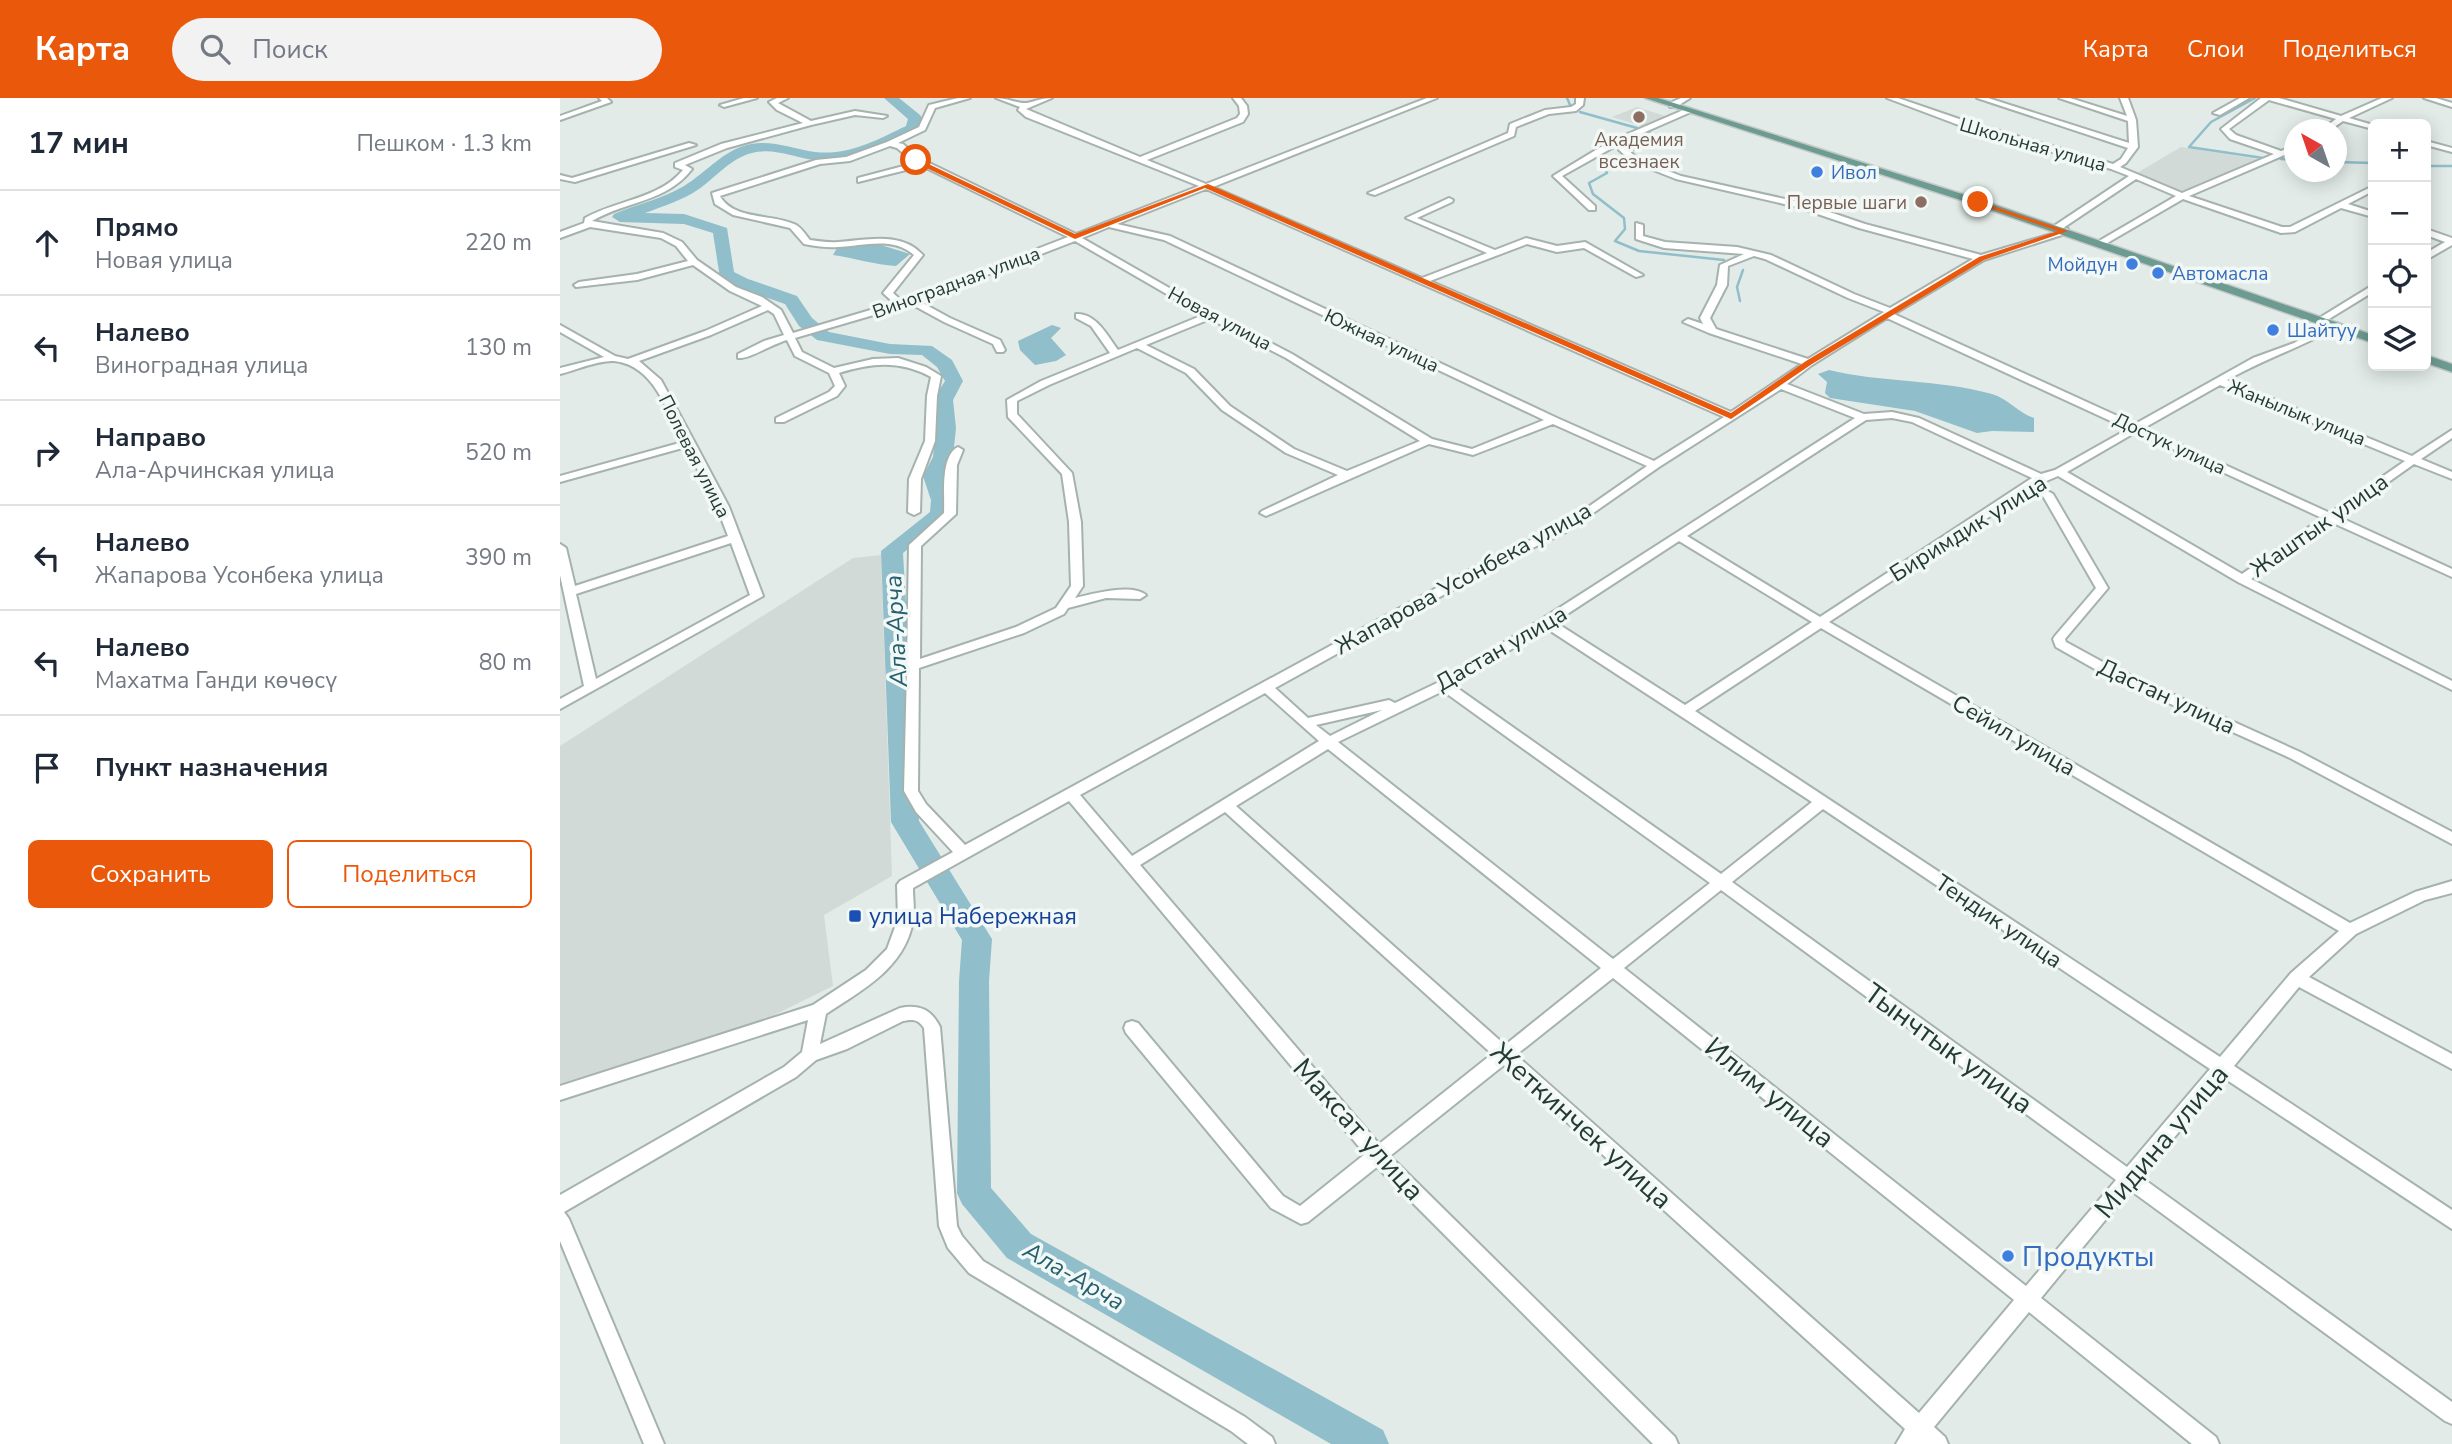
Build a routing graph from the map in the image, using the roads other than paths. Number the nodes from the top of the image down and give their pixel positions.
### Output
1 (603, 98) edge
2 (753, 98) edge
3 (764, 98) edge
4 (784, 98) edge
5 (966, 98) edge
6 (1000, 98) edge
7 (1048, 98) edge
8 (1237, 98) edge
9 (1433, 98) edge
10 (1580, 98) edge
11 (1649, 98) edge
12 (1686, 98) edge
13 (1891, 98) edge
14 (1981, 98) edge
15 (2063, 98) edge
16 (2124, 98) edge
17 (2245, 98) edge
18 (2269, 98) edge
19 (2388, 98) edge
20 (2428, 98) edge
21 (773, 102) junction
22 (724, 105) dead end
23 (2452, 105) edge
24 (1024, 106) junction
25 (1673, 106) junction
26 (1688, 110) junction
27 (2217, 113) dead end
28 (883, 116) dead end
29 (560, 118) edge
30 (2342, 118) junction
31 (2132, 120) junction
32 (810, 123) junction
33 (2368, 126) edge
34 (1626, 137) junction
35 (890, 144) junction
36 (2431, 144) edge
37 (692, 145) dead end
38 (2133, 147) junction
39 (2452, 150) edge
40 (2283, 154) joint
41 (654, 157) junction
42 (1140, 160) junction
43 (923, 163) junction
44 (678, 164) junction
45 (2114, 167) junction
46 (2135, 176) junction
47 (560, 177) edge
48 (860, 180) dead end
49 (1205, 186) junction
50 (2368, 191) edge
51 (1372, 193) dead end
52 (2182, 195) junction
53 (1450, 200) dead end
54 (2341, 205) junction
55 (1592, 208) dead end
56 (2368, 213) edge
57 (589, 224) junction
58 (1106, 225) junction
59 (1639, 225) dead end
60 (2061, 229) junction
61 (2431, 234) edge
62 (560, 235) edge
63 (1075, 237) junction
64 (2452, 241) edge
65 (2102, 243) junction
66 (1492, 252) junction
67 (1753, 254) junction
68 (2431, 254) edge
69 (1981, 258) junction
70 (694, 262) junction
71 (1640, 275) dead end
72 (1421, 281) junction
73 (579, 285) dead end
74 (2368, 291) edge
75 (912, 301) junction
76 (900, 304) junction
77 (769, 306) junction
78 (1890, 313) junction
79 (1210, 314) junction
80 (1080, 316) dead end
81 (2320, 320) junction
82 (1688, 322) dead end
83 (2334, 325) junction
84 (560, 328) edge
85 (1711, 329) junction
86 (2368, 337) edge
87 (789, 338) junction
88 (1136, 344) junction
89 (1000, 350) dead end
90 (1115, 353) junction
91 (741, 356) dead end
92 (612, 358) junction
93 (2431, 361) edge
94 (628, 362) junction
95 (1809, 363) junction
96 (2452, 368) edge
97 (833, 371) junction
98 (560, 372) edge
99 (2220, 380) junction
100 (1780, 385) junction
101 (1731, 416) junction
102 (1863, 417) junction
103 (780, 420) dead end
104 (1553, 420) junction
105 (2138, 428) junction
106 (2452, 433) edge
107 (1428, 441) junction
108 (690, 443) junction
109 (958, 450) dead end
110 (2412, 459) junction
111 (1654, 465) junction
112 (2059, 472) junction
113 (1347, 475) junction
114 (2452, 476) edge
115 (560, 479) edge
116 (2035, 482) junction
117 (914, 512) dead end
118 (1266, 513) dead end
119 (2330, 517) junction
120 (1681, 537) junction
121 (735, 538) junction
122 (560, 548) edge
123 (2452, 573) edge
124 (2242, 579) junction
125 (572, 591) junction
126 (1140, 595) dead end
127 (1064, 605) junction
128 (1546, 622) junction
129 (1822, 623) junction
130 (911, 666) junction
131 (1444, 685) junction
132 (591, 686) junction
133 (2452, 686) edge
134 (1266, 687) junction
135 (1424, 692) junction
136 (560, 705) edge
137 (1685, 711) junction
138 (1305, 723) junction
139 (1330, 741) junction
140 (1071, 794) junction
141 (1821, 803) junction
142 (1226, 805) junction
143 (2452, 839) edge
144 (963, 853) junction
145 (1130, 864) junction
146 (1722, 883) junction
147 (2452, 887) edge
148 (2350, 930) junction
149 (1614, 968) junction
150 (2297, 978) junction
151 (818, 1010) junction
152 (1132, 1028) dead end
153 (810, 1055) junction
154 (1504, 1055) junction
155 (2452, 1062) edge
156 (2222, 1069) junction
157 (560, 1093) edge
158 (1377, 1155) junction
159 (2130, 1178) junction
160 (560, 1205) edge
161 (560, 1219) edge
162 (2452, 1220) edge
163 (2029, 1298) junction
164 (2452, 1414) edge
165 (1920, 1427) junction
166 (654, 1444) edge
167 (1265, 1444) edge
168 (1668, 1444) edge
169 (1906, 1444) edge
170 (1938, 1444) edge
171 (2209, 1444) edge

1 - 29 street
2 - 22 street
3 - 21 street
4 - 21 street
5 - 35 street
6 - 24 street
7 - 24 street
8 - 42 street
9 - 49 street, Виноградная улица
10 - 51 street
11 - 25 main road
12 - 25 street
13 - 45 street, Школьная улица
14 - 38 street
15 - 31 street
16 - 31 street
17 - 27 street
18 - 30 street
18 - 40 street
19 - 30 street
20 - 23 street
21 - 32 street
24 - 42 street
25 - 26 main road
26 - 34 street
26 - 60 main road
28 - 32 street
30 - 33 street
31 - 38 street
32 - 44 street
34 - 55 street
34 - 69 street
35 - 43 street, Новая улица
35 - 76 street
36 - 39 street
37 - 41 street
38 - 45 street
40 - 52 street
41 - 44 street
41 - 47 street
42 - 49 street
43 - 48 street
43 - 63 street, Новая улица
44 - 57 street
45 - 46 street, Школьная улица
46 - 52 street, Школьная улица
46 - 60 street, Жапарова Усонбека улица
49 - 58 street, Виноградная улица
49 - 72 street
50 - 54 street, Школьная улица
52 - 54 street, Школьная улица
52 - 65 street
53 - 66 street
54 - 56 street
57 - 62 street
57 - 70 street
58 - 63 street, Виноградная улица
58 - 104 street, Южная улица
59 - 67 street, Достук улица
60 - 65 main road
60 - 69 street, Жапарова Усонбека улица
61 - 64 street
63 - 75 street, Виноградная улица
63 - 79 street, Новая улица
64 - 68 street
65 - 81 main road
66 - 71 street
66 - 72 street
67 - 78 street, Достук улица
67 - 85 street
69 - 78 street, Жапарова Усонбека улица
70 - 73 street
70 - 77 street
72 - 101 street
74 - 81 street
75 - 76 street, Виноградная улица
75 - 89 street
76 - 87 street, Виноградная улица
77 - 87 street
77 - 94 street
78 - 95 street, Жапарова Усонбека улица
78 - 105 street, Достук улица
79 - 88 street
79 - 107 street, Новая улица
80 - 90 street
81 - 83 main road
82 - 85 street
83 - 86 main road
83 - 99 street, Биримдик улица
84 - 92 street, Полевая улица
85 - 95 street
87 - 91 street, Виноградная улица
87 - 97 street
88 - 90 street
88 - 113 street
90 - 127 street
92 - 94 street, Полевая улица
92 - 98 street
93 - 96 main road
94 - 108 street, Полевая улица
95 - 100 street, Жапарова Усонбека улица
97 - 103 street
97 - 117 street
99 - 105 street, Биримдик улица
99 - 110 street, Жанылык улица
100 - 101 street, Жапарова Усонбека улица
100 - 102 street
101 - 111 street, Жапарова Усонбека улица
102 - 116 street
102 - 120 street, Дастан улица
104 - 107 street, Новая улица
104 - 111 street, Южная улица
105 - 112 street, Биримдик улица
105 - 119 street, Достук улица
106 - 110 street, Жаштык улица
107 - 113 street
108 - 115 street
108 - 121 street, Полевая улица
109 - 130 street
110 - 114 street, Жанылык улица
110 - 119 street, Жаштык улица
111 - 134 street, Жапарова Усонбека улица
112 - 116 street, Биримдик улица
112 - 124 street
113 - 118 street
116 - 129 street, Биримдик улица
116 - 143 street, Дастан улица
119 - 123 street, Достук улица
119 - 124 street, Жаштык улица
120 - 128 street, Дастан улица
120 - 129 street, Сейил улица
121 - 125 street
121 - 132 street, Полевая улица
122 - 125 street
124 - 133 street, Жаштык улица
125 - 132 street
126 - 127 street
127 - 130 street
128 - 131 street, Дастан улица
128 - 137 street, Тендик улица
129 - 137 street, Биримдик улица
129 - 148 street, Сейил улица
130 - 144 street
131 - 135 street, Дастан улица
131 - 146 street, Тынчтык улица
132 - 136 street
134 - 138 street, Илим улица
134 - 140 street, Жапарова Усонбека улица
135 - 138 street
135 - 139 street, Дастан улица
137 - 141 street, Тендик улица
138 - 139 street, Илим улица
139 - 142 street, Дастан улица
139 - 149 street, Илим улица
140 - 144 street, Жапарова Усонбека улица
140 - 145 street, Максат улица
141 - 146 street
141 - 156 street, Тендик улица
142 - 145 street, Дастан улица
142 - 154 street, Жеткинчек улица
144 - 151 street, Жапарова Усонбека улица
145 - 158 street, Максат улица
146 - 149 street
146 - 159 street, Тынчтык улица
147 - 148 street, Мидина улица
148 - 150 street, Мидина улица
149 - 154 street
149 - 163 street, Илим улица
150 - 155 street
150 - 156 street, Мидина улица
151 - 153 street
151 - 157 street
152 - 158 street
153 - 160 street
153 - 167 street
154 - 158 street
154 - 165 street, Жеткинчек улица
156 - 159 street, Мидина улица
156 - 162 street, Тендик улица
158 - 168 street, Максат улица
159 - 163 street, Мидина улица
159 - 164 street, Тынчтык улица
161 - 166 street
163 - 165 street, Мидина улица
163 - 171 street, Илим улица
165 - 169 street, Мидина улица
165 - 170 street, Жеткинчек улица

